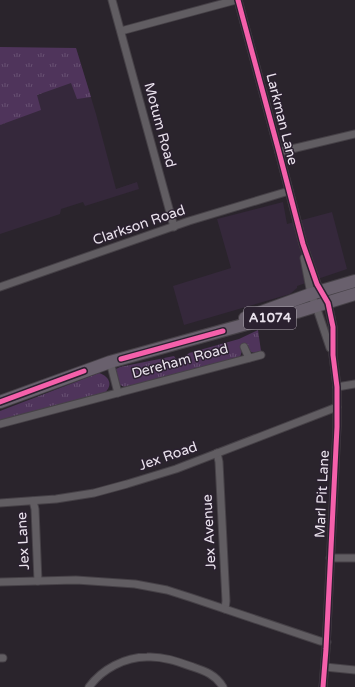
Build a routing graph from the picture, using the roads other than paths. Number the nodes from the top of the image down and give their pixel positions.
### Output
1 (112, 0) edge
2 (237, 0) edge
3 (121, 31) junction
4 (355, 134) edge
5 (279, 152) junction
6 (289, 191) junction
7 (174, 226) junction
8 (303, 244) junction
9 (355, 282) edge
10 (0, 287) edge
11 (316, 292) junction
12 (355, 294) edge
13 (322, 305) junction
14 (188, 340) junction
15 (244, 347) dead end
16 (332, 354) junction
17 (261, 355) dead end
18 (249, 358) junction
19 (110, 362) junction
20 (355, 384) edge
21 (337, 387) junction
22 (118, 392) junction
23 (0, 402) edge
24 (337, 407) junction
25 (0, 424) edge
26 (217, 453) junction
27 (33, 501) junction
28 (0, 503) edge
29 (330, 558) junction
30 (355, 558) edge
31 (38, 581) junction
32 (0, 582) edge
33 (225, 609) junction
34 (327, 642) junction
35 (325, 667) junction
36 (355, 670) edge
37 (88, 687) edge
38 (223, 687) edge
39 (323, 687) edge

1 - 3 street, Motum Road
2 - 3 street
2 - 5 street, Larkman Lane
3 - 7 street, Motum Road
4 - 5 street
5 - 6 street, Larkman Lane
6 - 7 street, Clarkson Road
6 - 8 street, Larkman Lane
7 - 10 street, Clarkson Road
8 - 11 street, Larkman Lane
8 - 11 street, Larkman Lane
9 - 11 highway, Dereham Road / A1074
11 - 13 street
11 - 13 street, Larkman Lane
11 - 14 highway, Dereham Road / A1074
12 - 13 highway, Dereham Road / A1074
13 - 14 highway, Dereham Road / A1074
13 - 16 street, Marl Pit Lane
13 - 16 street, Marl Pit Lane
14 - 19 highway, Dereham Road / A1074
15 - 18 street, Dereham Road
16 - 21 street, Marl Pit Lane
17 - 18 street, Dereham Road
18 - 22 street, Dereham Road
19 - 22 street, Dereham Road
19 - 23 highway, Dereham Road / A1074
20 - 21 street
21 - 24 street, Marl Pit Lane
22 - 25 street, Dereham Road
24 - 26 street, Jex Road
24 - 29 street, Marl Pit Lane
26 - 27 street, Jex Road
26 - 33 street, Jex Avenue
27 - 28 street, Jex Road
27 - 31 street, Jex Lane
29 - 30 street
29 - 34 street, Marl Pit Lane
31 - 32 street
31 - 33 street
33 - 34 street
34 - 35 street, Marl Pit Lane
35 - 36 street
35 - 39 street, Marl Pit Lane
37 - 38 street

